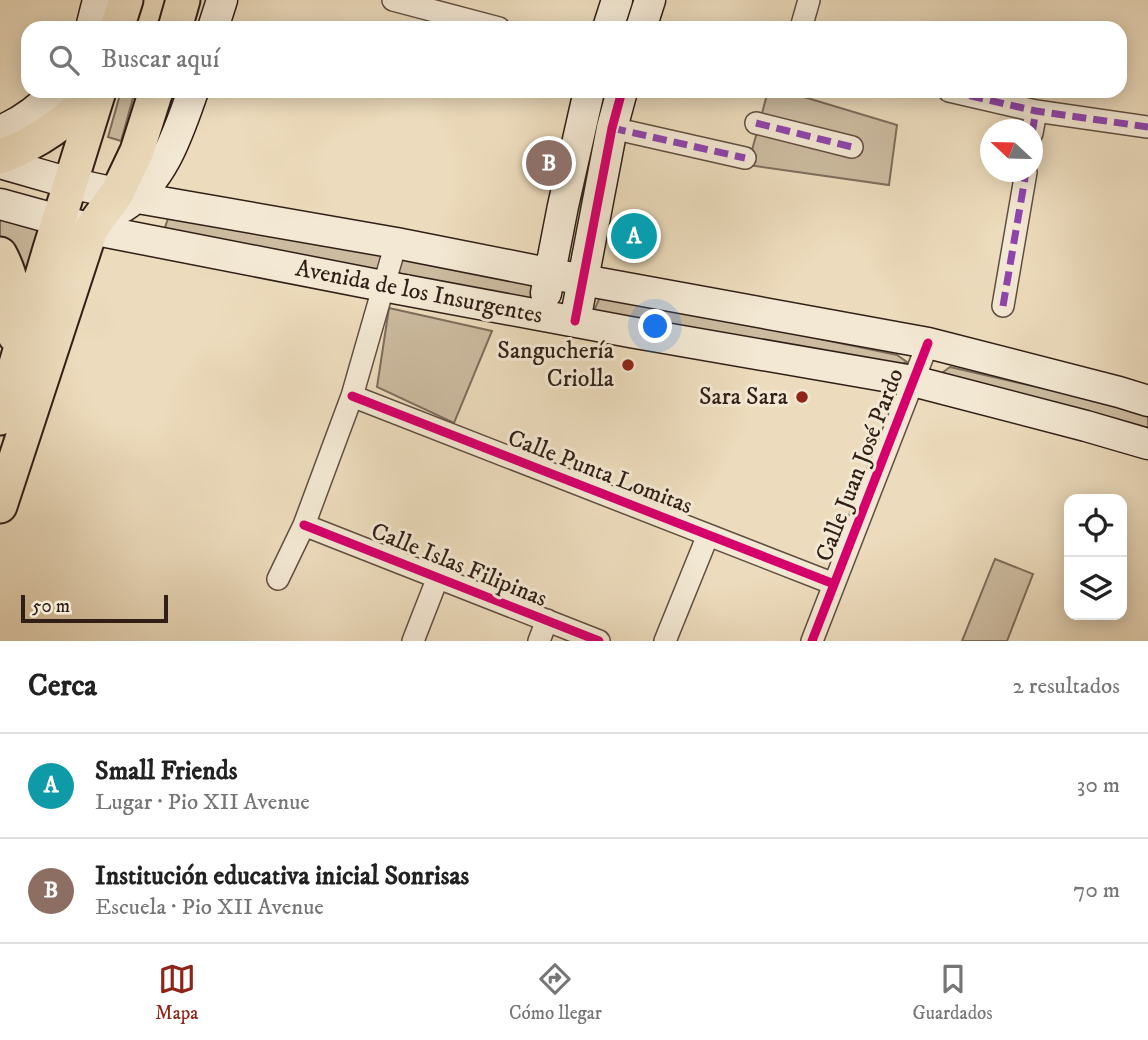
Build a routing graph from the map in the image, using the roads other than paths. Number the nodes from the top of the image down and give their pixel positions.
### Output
1 (98, 0) edge
2 (126, 0) edge
3 (183, 0) edge
4 (222, 0) edge
5 (393, 0) edge
6 (617, 0) edge
7 (650, 0) edge
8 (808, 0) edge
9 (93, 21) edge
10 (119, 21) edge
11 (177, 21) edge
12 (215, 21) edge
13 (472, 21) edge
14 (610, 21) edge
15 (643, 21) edge
16 (803, 21) edge
17 (50, 98) edge
18 (90, 98) edge
19 (95, 98) edge
20 (154, 98) edge
21 (190, 98) edge
22 (587, 98) edge
23 (620, 98) edge
24 (979, 98) edge
25 (1036, 111) junction
26 (1035, 119) edge
27 (756, 123) dead end
28 (1148, 127) edge
29 (612, 128) junction
30 (0, 131) edge
31 (852, 147) dead end
32 (0, 157) edge
33 (745, 158) dead end
34 (0, 163) edge
35 (1024, 182) edge
36 (70, 183) junction
37 (127, 195) junction
38 (0, 204) edge
39 (563, 206) junction
40 (595, 212) junction
41 (58, 221) junction
42 (91, 229) junction
43 (396, 243) junction
44 (0, 254) edge
45 (550, 273) junction
46 (583, 280) junction
47 (383, 286) junction
48 (1003, 306) dead end
49 (542, 315) junction
50 (575, 321) junction
51 (928, 342) junction
52 (12, 377) junction
53 (913, 381) junction
54 (352, 396) junction
55 (1148, 401) edge
56 (0, 418) edge
57 (1148, 444) edge
58 (0, 506) edge
59 (304, 525) junction
60 (708, 535) junction
61 (438, 578) junction
62 (278, 579) dead end
63 (834, 584) junction
64 (547, 620) junction
65 (413, 641) edge
66 (539, 641) edge
67 (599, 641) edge
68 (665, 641) edge
69 (812, 641) edge

1 - 9 main road
2 - 10 main road
3 - 11 main road
4 - 12 main road
5 - 13 street
6 - 14 main road
7 - 15 main road
8 - 16 street
17 - 30 main road
18 - 32 main road
19 - 36 main road
20 - 37 main road
21 - 37 main road
22 - 39 main road
23 - 29 main road
24 - 25 street
25 - 26 street
25 - 28 street
27 - 31 street
29 - 33 street
29 - 40 main road
34 - 36 main road, Avenida de los Insurgentes
35 - 48 street
36 - 37 main road, Avenida de los Insurgentes
36 - 41 main road
37 - 42 main road
37 - 43 main road, Avenida de los Insurgentes
38 - 41 main road, Avenida de los Insurgentes
39 - 40 main road
39 - 45 main road
40 - 46 main road
41 - 42 main road, Avenida de los Insurgentes
41 - 52 main road
42 - 47 main road, Avenida de los Insurgentes
42 - 58 main road
43 - 45 main road, Avenida de los Insurgentes
43 - 47 street
44 - 52 main road
45 - 46 main road, Avenida de los Insurgentes
45 - 49 main road
46 - 50 main road
46 - 51 main road, Avenida de los Insurgentes
47 - 49 main road, Avenida de los Insurgentes
47 - 54 street
49 - 50 main road, Avenida de los Insurgentes
50 - 53 main road, Avenida de los Insurgentes
51 - 53 street, Calle Juan José Pardo
51 - 55 main road, Avenida de los Insurgentes
52 - 56 main road
53 - 57 main road, Avenida de los Insurgentes
53 - 63 street, Calle Juan José Pardo
54 - 59 street
54 - 60 street, Calle Punta Lomitas
59 - 61 street, Calle Islas Filipinas
59 - 62 street
60 - 63 street, Calle Punta Lomitas
60 - 68 street
61 - 64 street, Calle Islas Filipinas
61 - 65 street
63 - 69 street, Calle Juan José Pardo
64 - 66 street
64 - 67 street, Calle Islas Filipinas

